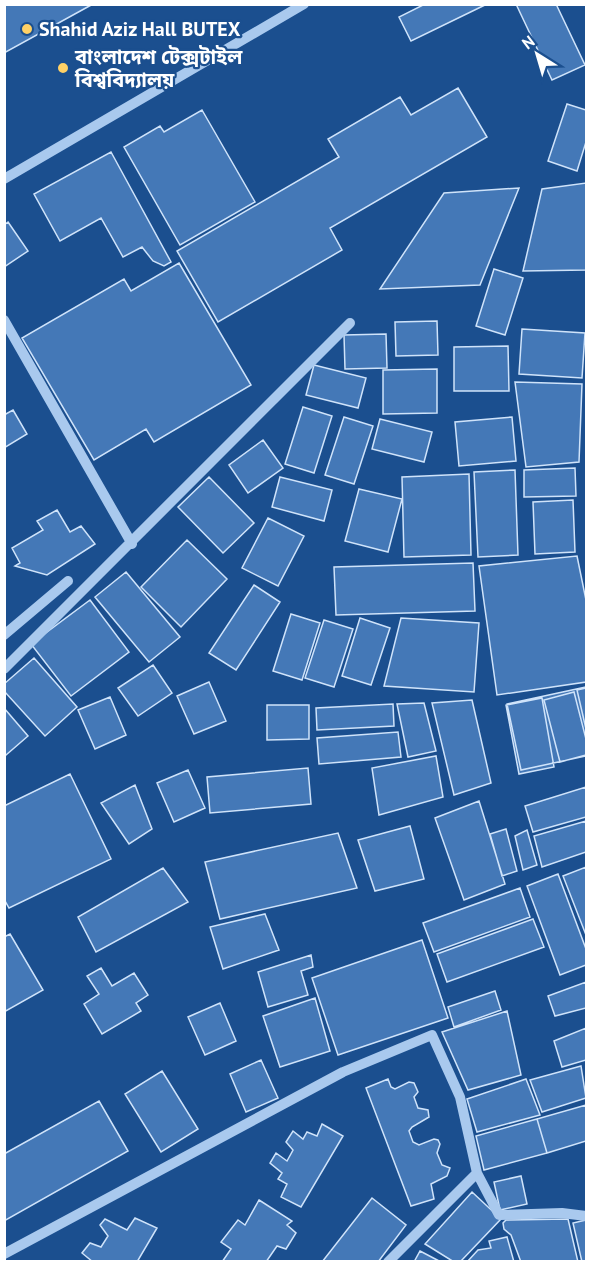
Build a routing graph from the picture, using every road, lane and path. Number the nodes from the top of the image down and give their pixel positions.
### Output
1 (304, 4) edge
2 (4, 179) edge
3 (4, 320) edge
4 (350, 323) dead end
5 (132, 544) junction
6 (68, 581) dead end
7 (4, 635) edge
8 (4, 669) edge
9 (477, 1173) junction
10 (586, 1216) edge
11 (4, 1254) edge
12 (388, 1262) edge

1 - 2 street
3 - 5 street
4 - 5 street
5 - 8 street
6 - 7 street
9 - 10 street
9 - 11 street
9 - 12 street

